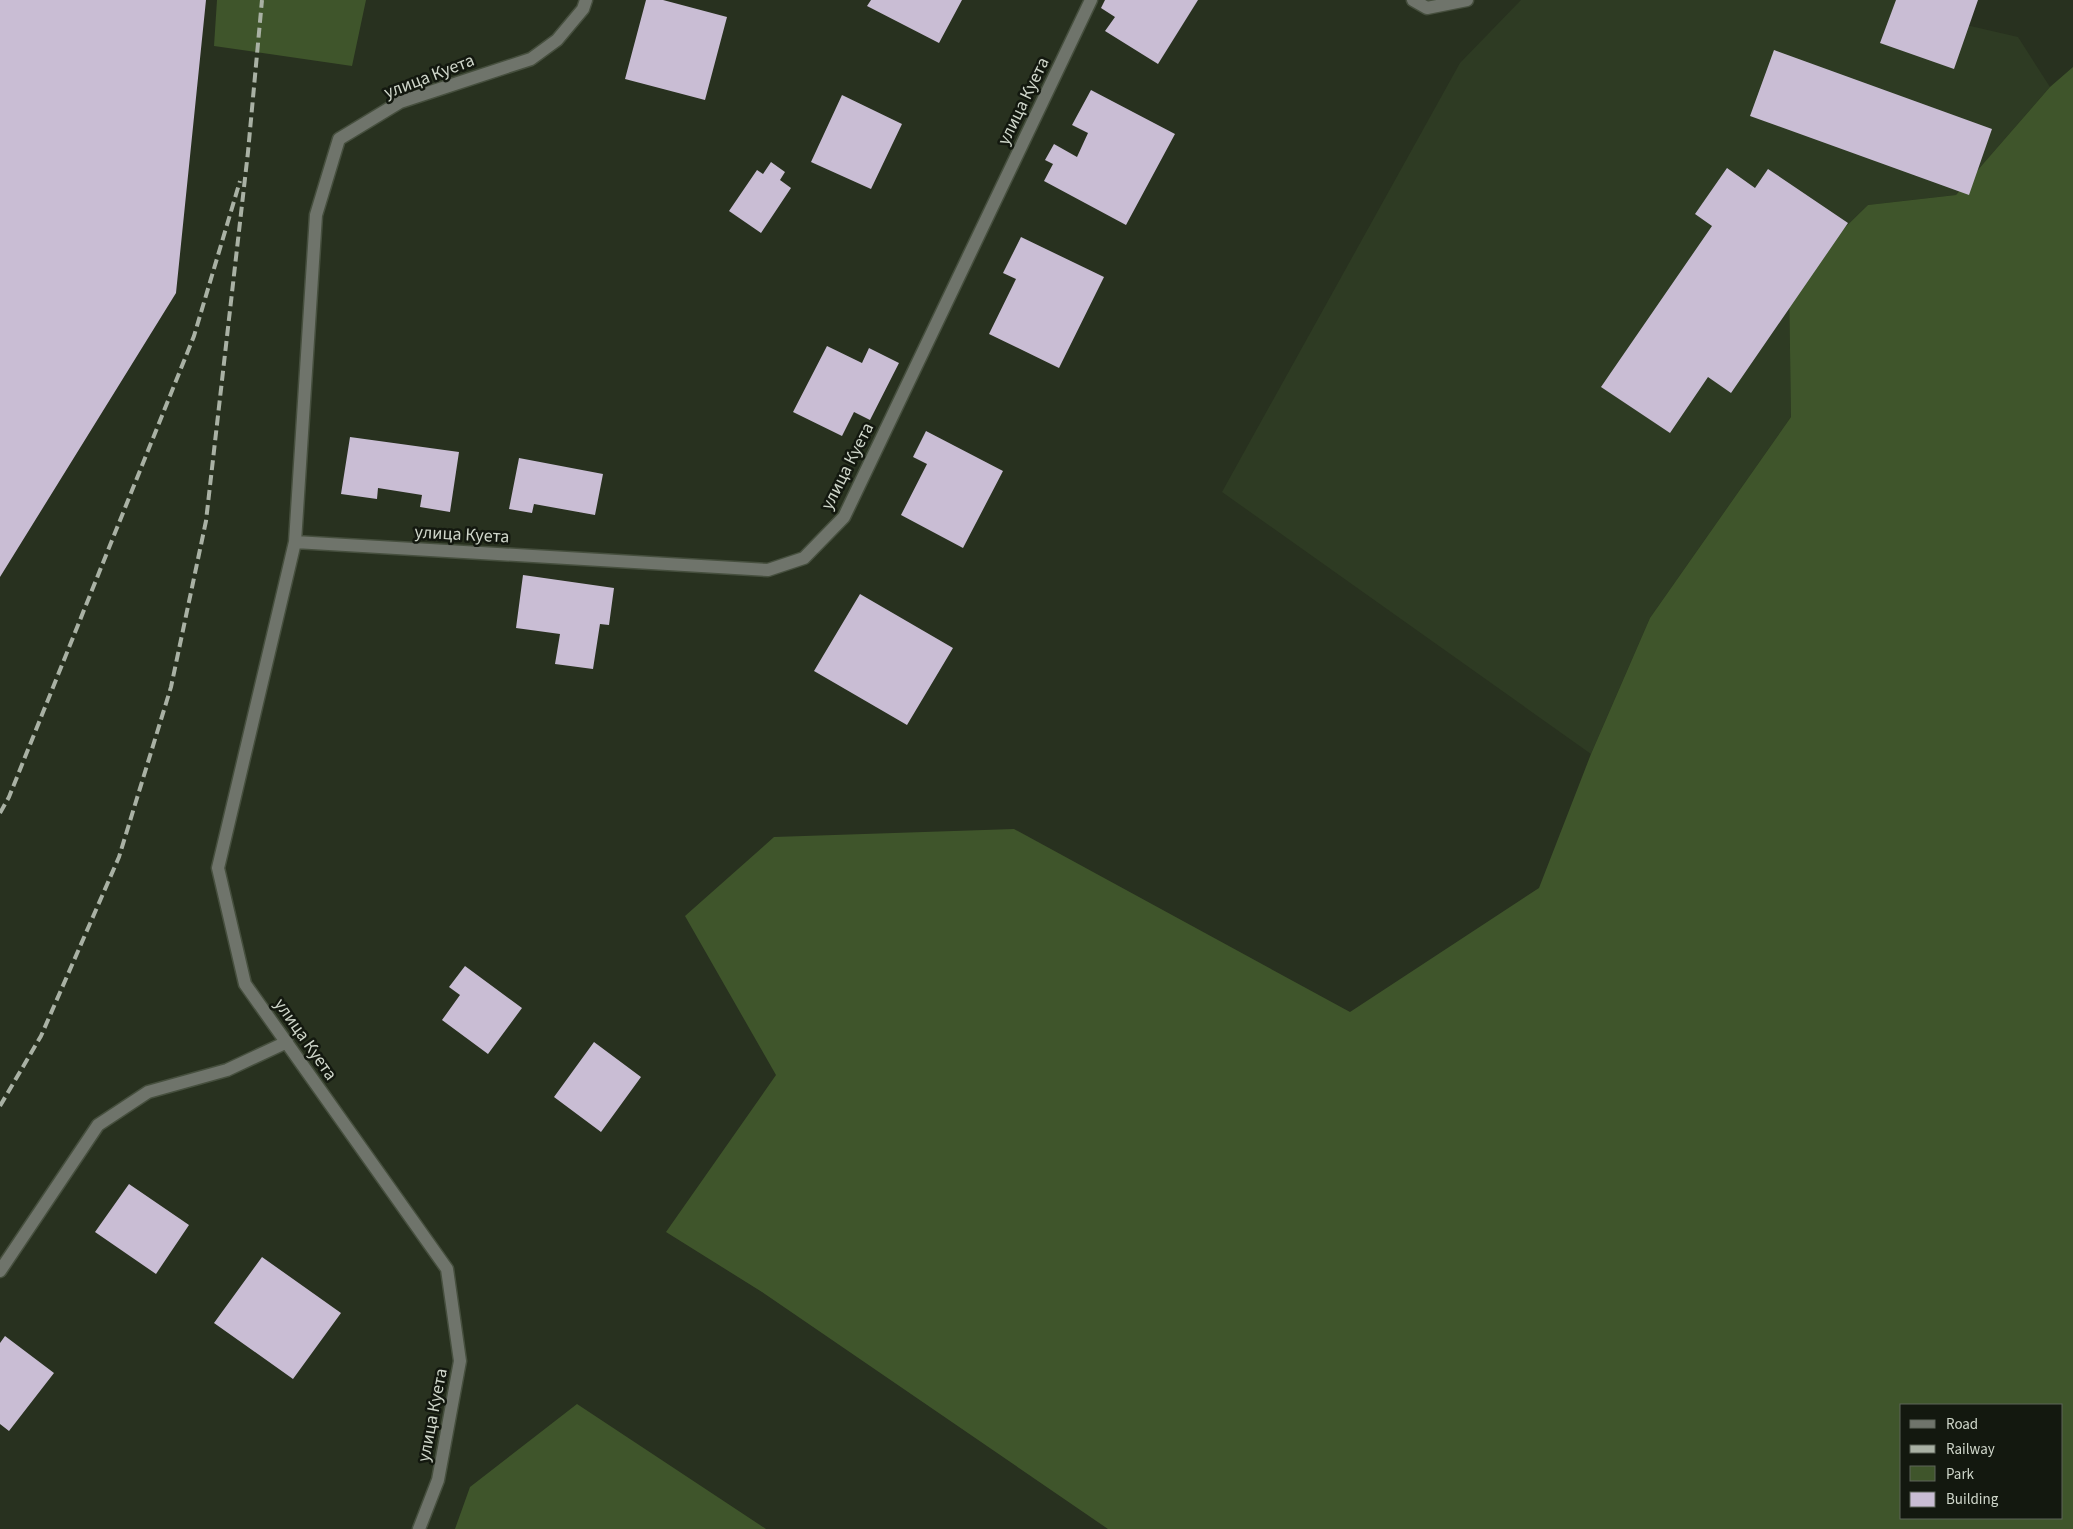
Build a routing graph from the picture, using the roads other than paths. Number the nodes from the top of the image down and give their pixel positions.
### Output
1 (586, 0) edge
2 (1091, 0) edge
3 (1413, 0) edge
4 (1467, 0) edge
5 (295, 542) junction
6 (287, 1042) junction
7 (0, 1271) edge
8 (419, 1529) edge

1 - 5 street, улица Куета
2 - 5 street, улица Куета
3 - 4 street
5 - 6 street, улица Куета
6 - 7 street
6 - 8 street, улица Куета

